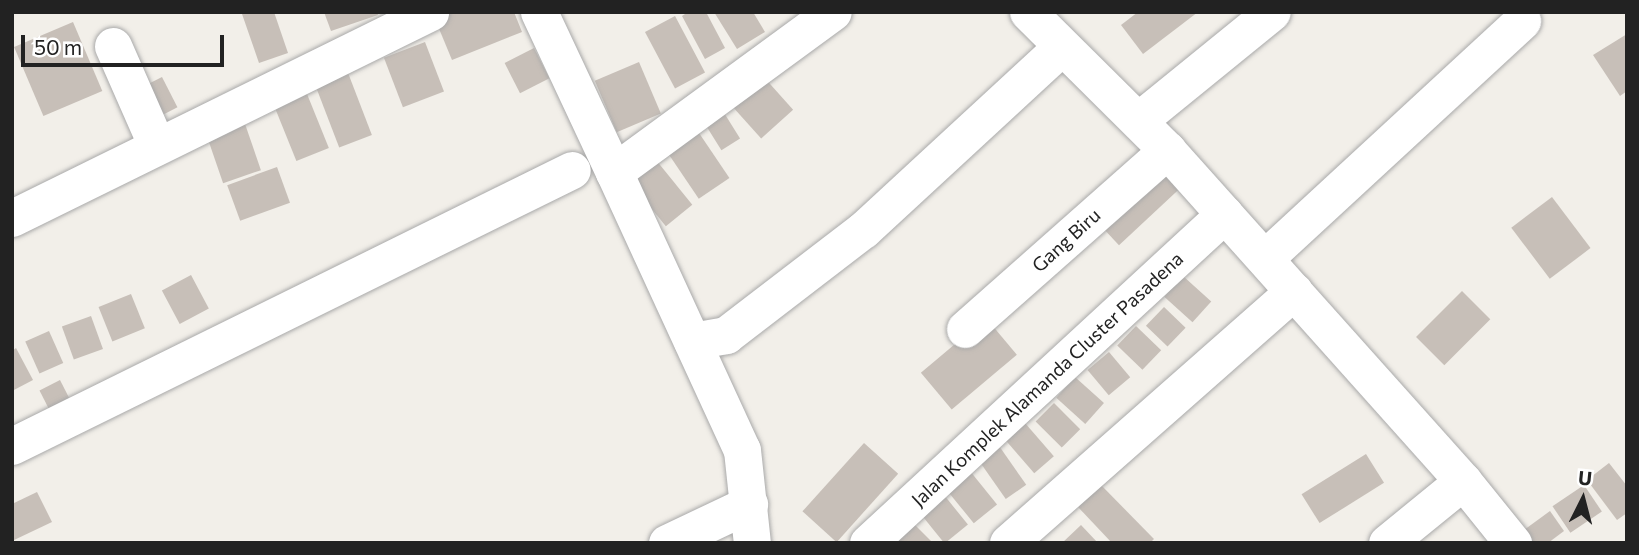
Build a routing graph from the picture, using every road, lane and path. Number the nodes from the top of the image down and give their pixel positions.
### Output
1 (430, 12) edge
2 (833, 12) edge
3 (1028, 12) edge
4 (1272, 12) edge
5 (553, 18) edge
6 (1522, 21) dead end
7 (113, 46) dead end
8 (1062, 47) junction
9 (1139, 120) junction
10 (157, 146) junction
11 (1167, 150) junction
12 (572, 170) dead end
13 (614, 172) junction
14 (1225, 214) junction
15 (12, 218) edge
16 (1265, 258) junction
17 (1294, 292) junction
18 (965, 329) dead end
19 (692, 341) junction
20 (12, 446) edge
21 (1463, 481) junction
22 (748, 504) junction
23 (667, 543) edge
24 (752, 543) edge
25 (868, 543) edge
26 (1008, 543) edge
27 (1387, 543) edge
28 (1513, 543) edge

1 - 10 street
2 - 13 street
3 - 8 street
4 - 9 street
5 - 13 street
6 - 16 street
7 - 10 street
8 - 9 street
8 - 19 street
9 - 11 street
10 - 15 street
11 - 14 street
11 - 18 street, Gang Biru
12 - 20 street
13 - 19 street
14 - 16 street
14 - 25 street, Jalan Komplek Alamanda Cluster Pasadena
16 - 17 street
17 - 21 street
17 - 26 street
19 - 22 street
21 - 27 street
21 - 28 street
22 - 23 street
22 - 24 street

